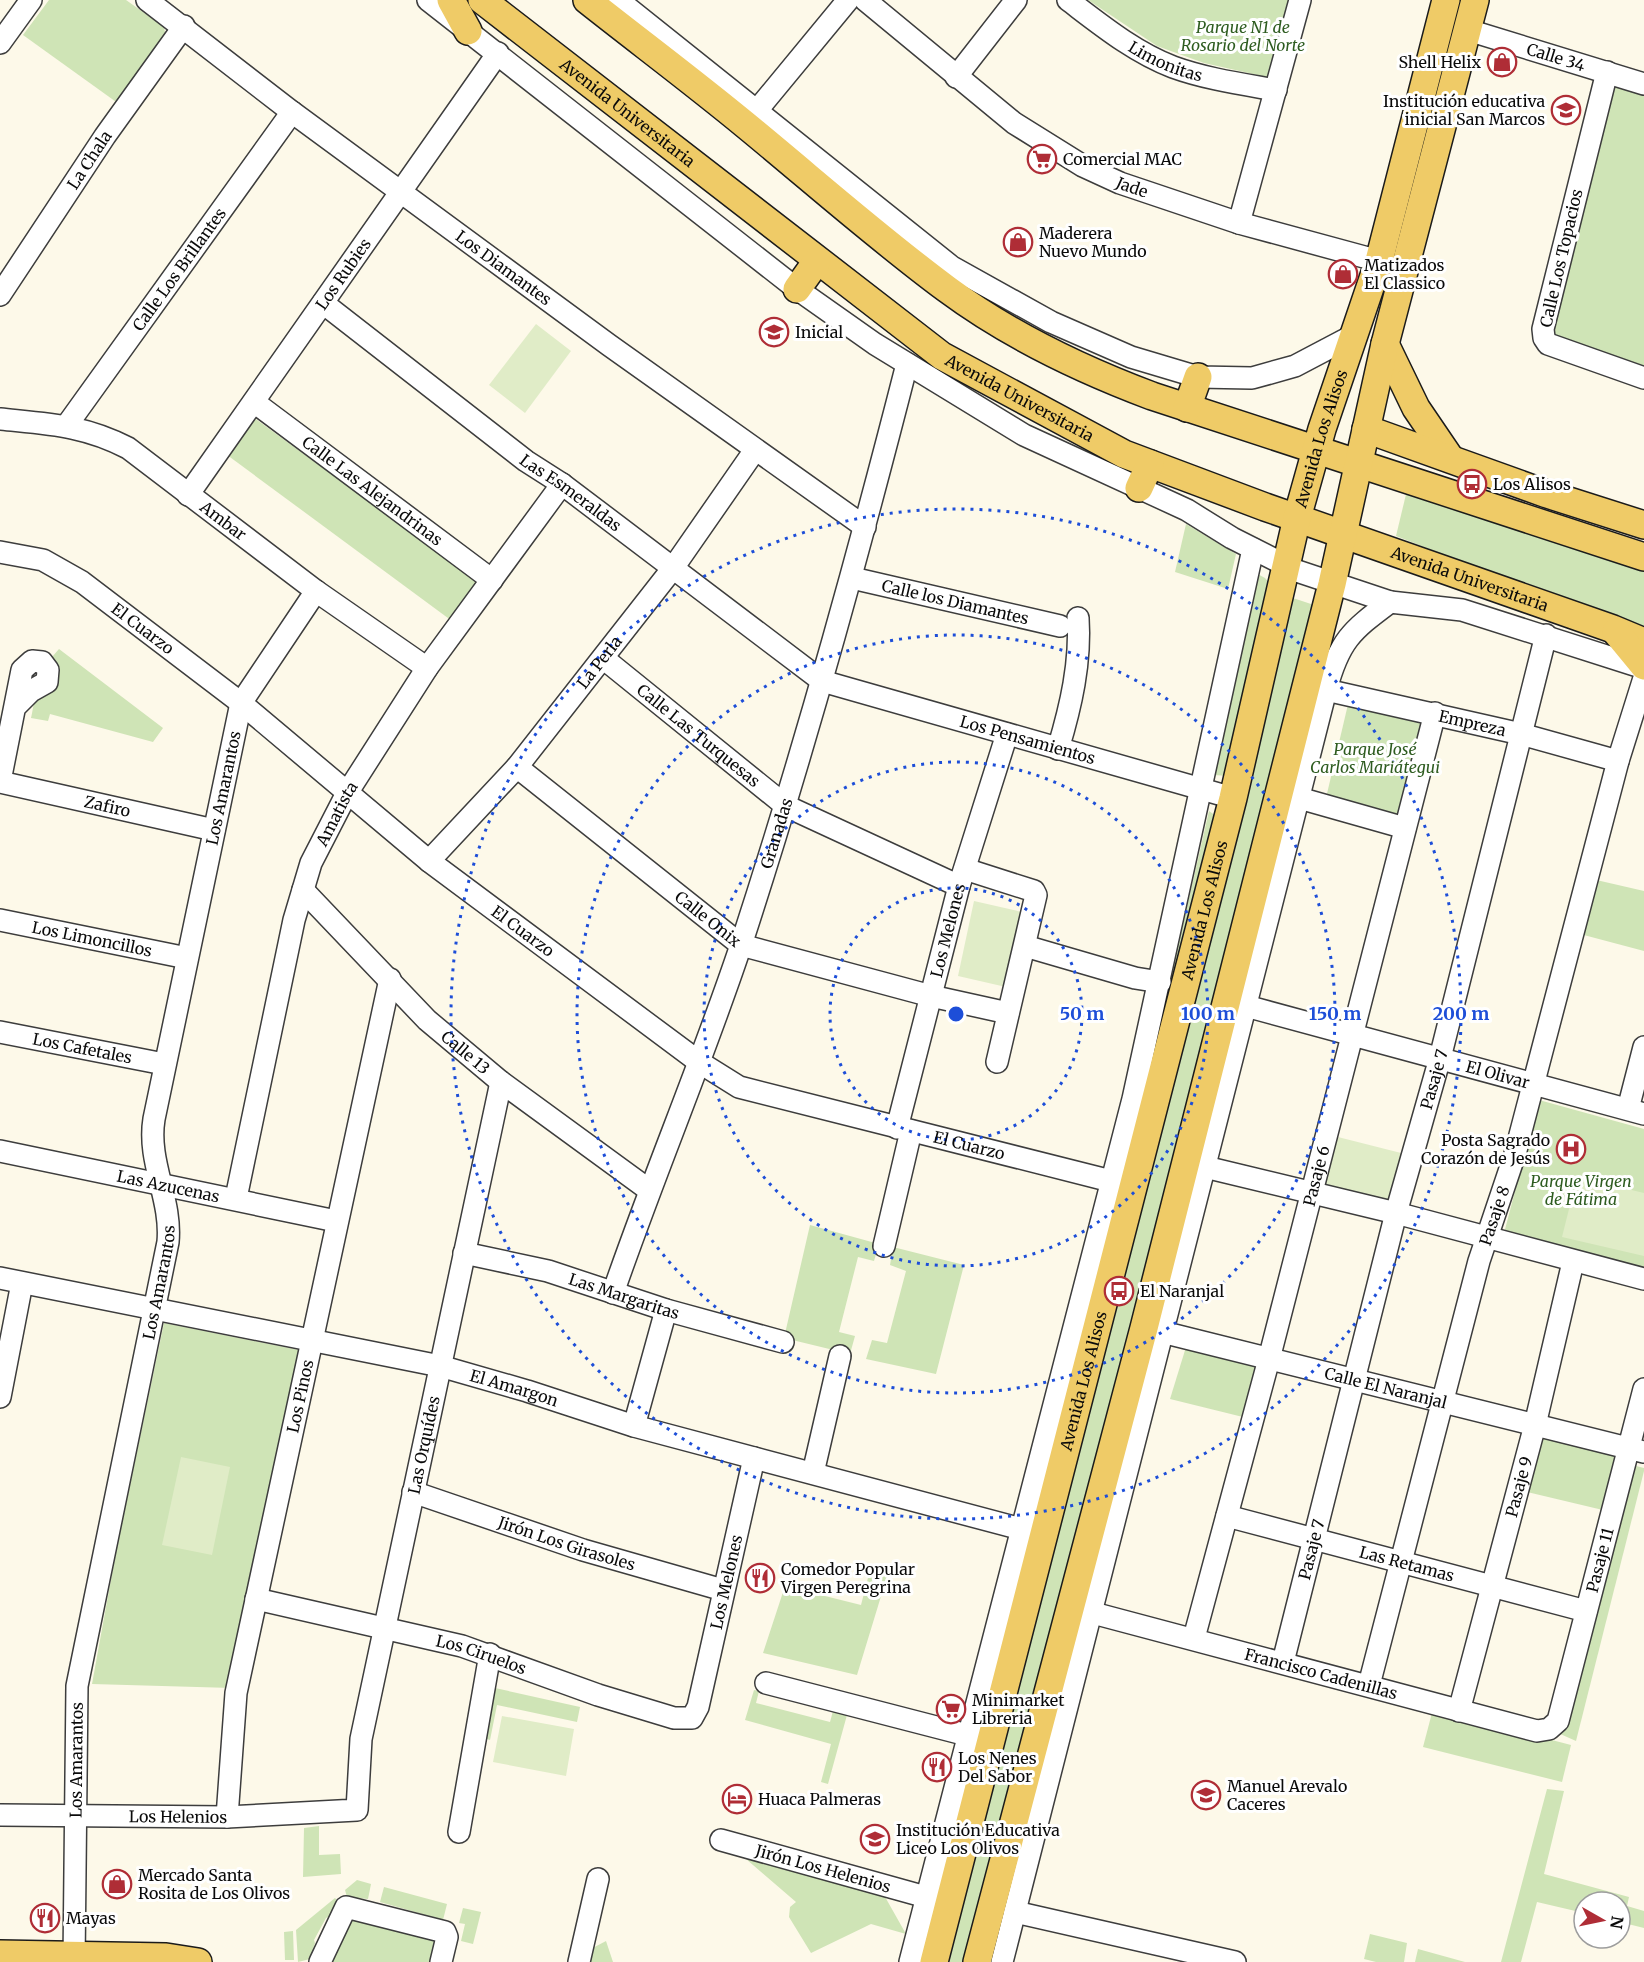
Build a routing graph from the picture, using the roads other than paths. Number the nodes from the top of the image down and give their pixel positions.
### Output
1 (31, 0) edge
2 (147, 0) edge
3 (428, 0) edge
4 (451, 0) edge
5 (482, 0) edge
6 (587, 0) edge
7 (618, 0) edge
8 (848, 0) edge
9 (865, 0) edge
10 (1016, 0) edge
11 (1068, 0) edge
12 (1300, 0) edge
13 (1446, 0) edge
14 (1475, 0) edge
15 (184, 26) junction
16 (1467, 30) junction
17 (468, 31) junction
18 (0, 43) edge
19 (498, 53) junction
20 (1607, 72) junction
21 (956, 77) junction
22 (1425, 80) junction
23 (1644, 84) edge
24 (1452, 87) junction
25 (1276, 90) junction
26 (292, 112) junction
27 (1416, 113) junction
28 (751, 117) junction
29 (1443, 119) junction
30 (399, 190) junction
31 (1239, 223) junction
32 (817, 261) junction
33 (1379, 261) junction
34 (797, 289) junction
35 (0, 295) edge
36 (323, 303) junction
37 (1352, 336) junction
38 (1385, 344) junction
39 (907, 364) junction
40 (1198, 377) junction
41 (1644, 378) edge
42 (254, 402) junction
43 (1187, 408) junction
44 (0, 419) edge
45 (68, 426) junction
46 (1366, 429) junction
47 (1316, 448) junction
48 (755, 450) junction
49 (1450, 458) junction
50 (1150, 464) junction
51 (1360, 464) junction
52 (562, 484) junction
53 (1138, 488) junction
54 (188, 495) junction
55 (1297, 518) junction
56 (1644, 525) edge
57 (865, 527) junction
58 (1343, 533) junction
59 (1644, 544) edge
60 (1614, 547) junction
61 (1253, 549) junction
62 (0, 552) edge
63 (1644, 557) edge
64 (1286, 565) junction
65 (673, 568) junction
66 (852, 578) junction
67 (492, 580) junction
68 (1332, 584) junction
69 (316, 591) junction
70 (1390, 602) junction
71 (1613, 629) junction
72 (1546, 635) junction
73 (1644, 642) edge
74 (603, 658) junction
75 (1644, 667) edge
76 (427, 668) junction
77 (1644, 678) edge
78 (822, 681) junction
79 (1326, 690) junction
80 (242, 703) junction
81 (15, 707) dead end
82 (1435, 713) junction
83 (1007, 734) junction
84 (1521, 734) junction
85 (1058, 748) junction
86 (1618, 761) junction
87 (517, 767) junction
88 (0, 782) edge
89 (1199, 789) junction
90 (347, 793) junction
91 (1233, 798) junction
92 (1299, 798) junction
93 (786, 806) junction
94 (1405, 828) junction
95 (214, 830) junction
96 (429, 861) junction
97 (962, 877) junction
98 (303, 890) junction
99 (0, 920) edge
100 (741, 945) junction
101 (1025, 946) junction
102 (187, 958) junction
103 (390, 980) junction
104 (1160, 982) junction
105 (931, 996) junction
106 (1246, 1006) junction
107 (1008, 1013) junction
108 (0, 1032) edge
109 (1351, 1035) junction
110 (1644, 1047) edge
111 (1440, 1058) junction
112 (699, 1062) junction
113 (997, 1062) dead end
114 (164, 1064) junction
115 (501, 1082) junction
116 (1533, 1085) junction
117 (1636, 1112) edge
118 (904, 1130) junction
119 (0, 1151) edge
120 (1205, 1167) junction
121 (1111, 1181) junction
122 (162, 1184) junction
123 (649, 1190) junction
124 (1311, 1195) junction
125 (237, 1198) junction
126 (1396, 1213) junction
127 (336, 1221) junction
128 (1488, 1238) junction
129 (884, 1246) dead end
130 (464, 1253) junction
131 (1573, 1262) junction
132 (0, 1278) edge
133 (1644, 1279) edge
134 (22, 1283) junction
135 (613, 1293) junction
136 (156, 1308) junction
137 (666, 1310) junction
138 (1154, 1330) junction
139 (311, 1340) junction
140 (783, 1342) dead end
141 (840, 1356) dead end
142 (1269, 1359) junction
143 (440, 1366) junction
144 (1356, 1381) junction
145 (1644, 1389) edge
146 (0, 1397) edge
147 (1441, 1402) junction
148 (1535, 1425) junction
149 (634, 1426) junction
150 (1636, 1450) edge
151 (754, 1458) junction
152 (813, 1473) junction
153 (413, 1492) junction
154 (1227, 1516) junction
155 (1021, 1529) junction
156 (1315, 1538) junction
157 (1401, 1562) junction
158 (1492, 1585) junction
159 (723, 1590) junction
160 (256, 1599) junction
161 (1586, 1611) junction
162 (1093, 1613) junction
163 (384, 1627) junction
164 (1194, 1638) junction
165 (490, 1654) junction
166 (1283, 1662) junction
167 (766, 1683) dead end
168 (1369, 1685) junction
169 (698, 1707) joint
170 (1459, 1710) junction
171 (1549, 1730) joint
172 (968, 1735) junction
173 (357, 1810) joint
174 (0, 1815) edge
175 (76, 1817) junction
176 (227, 1817) junction
177 (459, 1832) dead end
178 (721, 1840) dead end
179 (598, 1879) dead end
180 (926, 1897) junction
181 (1015, 1912) junction
182 (0, 1954) edge
183 (74, 1959) edge
184 (198, 1962) edge
185 (320, 1962) edge
186 (441, 1962) edge
187 (579, 1962) edge
188 (910, 1962) edge
189 (934, 1962) edge
190 (977, 1962) edge
191 (1002, 1962) edge
192 (1235, 1962) edge

1 - 18 street
2 - 15 street, Los Diamantes
3 - 17 street, Avenida Universitaria
4 - 17 main road
5 - 32 main road, Avenida Universitaria
6 - 28 main road
7 - 28 street
8 - 28 street
9 - 21 street, Jade
10 - 21 street
11 - 25 street, Limonitas
12 - 25 street
13 - 22 main road, Avenida Los Alisos
14 - 16 main road
15 - 26 street, Los Diamantes
15 - 35 street, La Chala
16 - 20 street, Calle 34
16 - 24 main road
17 - 19 street, Avenida Universitaria
19 - 30 street, Los Rubies
19 - 34 street, Avenida Universitaria
20 - 23 street, Calle 34
20 - 41 street, Calle Los Topacios
21 - 31 street, Jade
22 - 24 main road
22 - 27 main road, Avenida Los Alisos
24 - 29 main road
25 - 31 street
26 - 30 street, Los Diamantes
26 - 45 street, Calle Los Brillantes
27 - 29 main road
27 - 33 main road, Avenida Los Alisos
28 - 40 street
28 - 43 main road
29 - 38 main road
30 - 36 street, Los Rubies
30 - 48 street, Los Diamantes
31 - 33 street, Jade
32 - 34 main road
32 - 50 main road, Avenida Universitaria
33 - 37 main road, Avenida Los Alisos
34 - 39 street, Avenida Universitaria
36 - 42 street, Los Rubies
36 - 52 street, Las Esmeraldas
37 - 40 street
37 - 47 main road, Avenida Los Alisos
38 - 46 main road
38 - 49 main road
39 - 53 street, Avenida Universitaria
39 - 57 street, Granadas
40 - 43 main road
42 - 54 street, Los Rubies
42 - 67 street, Calle Las Alejandrinas
43 - 47 main road
44 - 45 street, Ambar
45 - 54 street, Ambar
46 - 49 main road
46 - 51 main road
47 - 51 main road
47 - 55 main road, Avenida Los Alisos
48 - 57 street, Los Diamantes
48 - 65 street, La Perla
49 - 56 main road
50 - 53 main road
50 - 55 main road, Avenida Universitaria
51 - 58 main road
51 - 60 main road
52 - 65 street, Las Esmeraldas
52 - 67 street, Amatista
53 - 61 street, Avenida Universitaria
54 - 69 street, Ambar
55 - 58 main road, Avenida Universitaria
55 - 64 main road, Avenida Los Alisos
57 - 66 street, Granadas
58 - 68 main road
58 - 71 main road, Avenida Universitaria
59 - 60 main road
60 - 63 main road
61 - 64 street, Avenida Universitaria
61 - 89 street, Avenida Los Alisos
62 - 80 street, El Cuarzo
64 - 68 street, Avenida Universitaria
64 - 91 main road, Avenida Los Alisos
65 - 74 street, La Perla
65 - 78 street, Las Esmeraldas
66 - 78 street, Granadas
66 - 85 street, Calle los Diamantes
67 - 76 street, Amatista
68 - 70 street, Avenida Universitaria
68 - 138 main road
69 - 76 street, Ambar
69 - 80 street, Los Amarantos
70 - 72 street, Avenida Universitaria
70 - 79 street
71 - 73 main road, Avenida Universitaria
71 - 75 main road
72 - 75 street, Avenida Universitaria
72 - 84 street, Pasaje 7
74 - 87 street, La Perla
74 - 93 street, Calle Las Turquesas
76 - 90 street, Amatista
77 - 86 street, Pasaje 8
78 - 83 street, Los Pensamientos
78 - 93 street, Granadas
79 - 82 street, Empreza
79 - 92 street
80 - 90 street, El Cuarzo
80 - 95 street, Los Amarantos
81 - 88 street
82 - 84 street, Empreza
82 - 94 street, Pasaje 6
83 - 85 street, Los Pensamientos
83 - 97 street, Los Melones
84 - 86 street, Empreza
84 - 111 street, Pasaje 7
85 - 89 street, Los Pensamientos
86 - 116 street, Pasaje 8
87 - 96 street, La Perla
87 - 100 street, Calle Onix
88 - 95 street, Zafiro
89 - 91 street, Los Pensamientos
89 - 104 street, Avenida Los Alisos
90 - 96 street, El Cuarzo
90 - 98 street, Amatista
91 - 189 main road, Avenida Los Alisos
92 - 94 street
92 - 106 street
93 - 97 street, Calle Las Turquesas
93 - 100 street, Granadas
94 - 109 street, Pasaje 6
95 - 102 street, Los Amarantos
96 - 112 street, El Cuarzo
97 - 101 street, Calle Las Turquesas
97 - 105 street, Los Melones
98 - 103 street, Calle 13
98 - 125 street, Amatista
99 - 102 street, Los Limoncillos
100 - 105 street, Calle Onix
100 - 112 street, Granadas
101 - 104 street
101 - 107 street
102 - 114 street, Los Amarantos
103 - 115 street, Calle 13
103 - 127 street, Los Pinos
104 - 121 street, Avenida Los Alisos
105 - 107 street, Calle Onix
105 - 118 street, Los Melones
106 - 109 street, El Olivar
106 - 120 street
107 - 113 street
108 - 114 street, Los Cafetales
109 - 111 street, El Olivar
109 - 124 street, Pasaje 6
110 - 117 street
111 - 116 street, El Olivar
111 - 126 street, Pasaje 7
112 - 118 street, El Cuarzo
112 - 123 street, Granadas
114 - 122 street, Los Amarantos
115 - 123 street, Calle 13
115 - 130 street, Las Orquídes
116 - 117 street, El Olivar
116 - 128 street, Pasaje 8
118 - 121 street, El Cuarzo
118 - 129 street, Los Melones
119 - 122 street, Las Azucenas
120 - 124 street
120 - 138 street
121 - 155 street, Avenida Los Alisos
122 - 125 street, Las Azucenas
122 - 136 street, Los Amarantos
123 - 135 street, Granadas
124 - 126 street
124 - 142 street, Pasaje 6
125 - 127 street, Las Azucenas
126 - 128 street
126 - 144 street, Pasaje 7
127 - 139 street, Los Pinos
128 - 131 street
128 - 147 street, Pasaje 8
130 - 135 street, Las Margaritas
130 - 143 street, Las Orquídes
131 - 133 street
131 - 148 street, Pasaje 9
132 - 134 street, El Amargon
134 - 136 street, El Amargon
134 - 146 street
135 - 137 street, Las Margaritas
136 - 139 street, El Amargon
136 - 175 street, Los Amarantos
137 - 140 street, Las Margaritas
137 - 149 street
138 - 142 street, Calle El Naranjal
138 - 162 street
138 - 190 main road
139 - 143 street, El Amargon
139 - 160 street, Los Pinos
141 - 152 street
142 - 144 street, Calle El Naranjal
142 - 154 street, Pasaje 6
143 - 149 street, El Amargon
143 - 153 street, Las Orquídes
144 - 147 street, Calle El Naranjal
144 - 156 street, Pasaje 7
145 - 150 street, Pasaje 11
147 - 148 street, Calle El Naranjal
147 - 157 street, Pasaje 8
148 - 150 street, Calle El Naranjal
148 - 158 street, Pasaje 9
149 - 151 street, El Amargon
150 - 161 street, Pasaje 11
151 - 152 street, El Amargon
151 - 159 street, Los Melones
152 - 155 street, El Amargon
153 - 159 street, Jirón Los Girasoles
153 - 163 street, Las Orquídes
154 - 156 street, Las Retamas
154 - 164 street, Pasaje 6
155 - 172 street, Avenida Los Alisos
156 - 157 street, Las Retamas
156 - 166 street, Pasaje 7
157 - 158 street, Las Retamas
157 - 168 street, Pasaje 8
158 - 161 street, Las Retamas
158 - 170 street, Pasaje 9
159 - 169 street, Los Melones
160 - 163 street, Los Ciruelos
160 - 176 street, Los Pinos
161 - 171 street, Pasaje 11
162 - 164 street, Francisco Cadenillas
162 - 181 street
163 - 165 street, Los Ciruelos
163 - 173 street, Las Orquídes
164 - 166 street, Francisco Cadenillas
165 - 169 street, Los Ciruelos
165 - 177 street
166 - 168 street, Francisco Cadenillas
167 - 172 street
168 - 170 street, Francisco Cadenillas
170 - 171 street, Francisco Cadenillas
172 - 180 street, Avenida Los Alisos
173 - 176 street, Los Helenios
174 - 175 street, Los Helenios
175 - 176 street, Los Helenios
175 - 183 street, Los Amarantos
178 - 180 street, Jirón Los Helenios
179 - 187 street
180 - 188 street, Avenida Los Alisos
181 - 191 street
181 - 192 street
182 - 183 main road
183 - 184 main road
185 - 186 street

